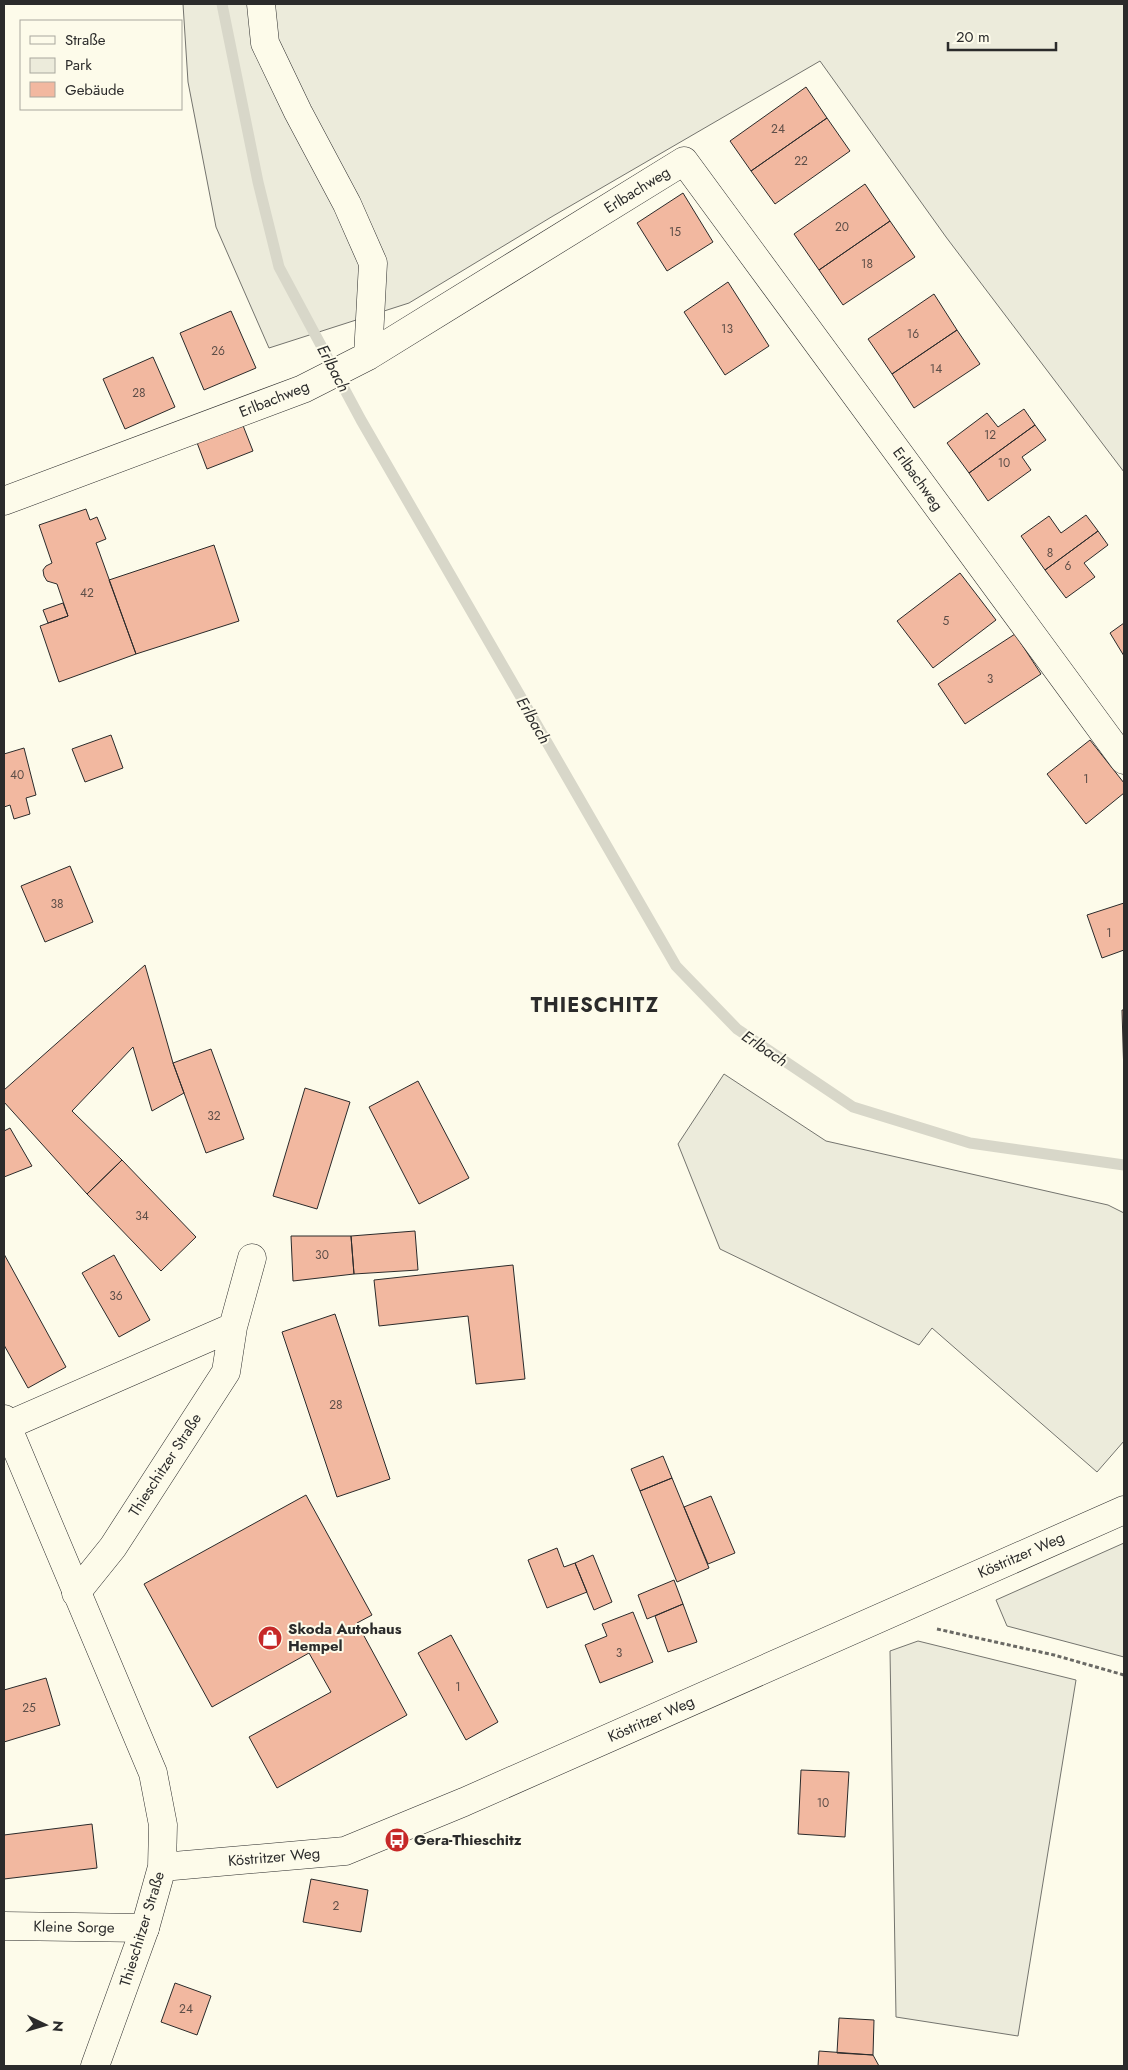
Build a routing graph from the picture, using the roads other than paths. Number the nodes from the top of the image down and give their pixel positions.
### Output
1 (261, 4) edge
2 (358, 361) junction
3 (4, 501) edge
4 (1124, 760) edge
5 (252, 1258) dead end
6 (234, 1327) junction
7 (5, 1424) edge
8 (1124, 1510) edge
9 (76, 1593) junction
10 (162, 1867) junction
11 (4, 1926) edge
12 (145, 1928) junction
13 (95, 2066) edge

1 - 2 street
2 - 3 street, Erlbachweg
2 - 4 street, Erlbachweg
5 - 6 street, Thieschitzer Straße
6 - 7 street, Thieschitzer Straße
6 - 9 street, Thieschitzer Straße
7 - 9 street, Thieschitzer Straße
8 - 10 street, Köstritzer Weg
9 - 10 street, Thieschitzer Straße
10 - 12 street, Thieschitzer Straße
11 - 12 street, Kleine Sorge
12 - 13 street, Thieschitzer Straße

